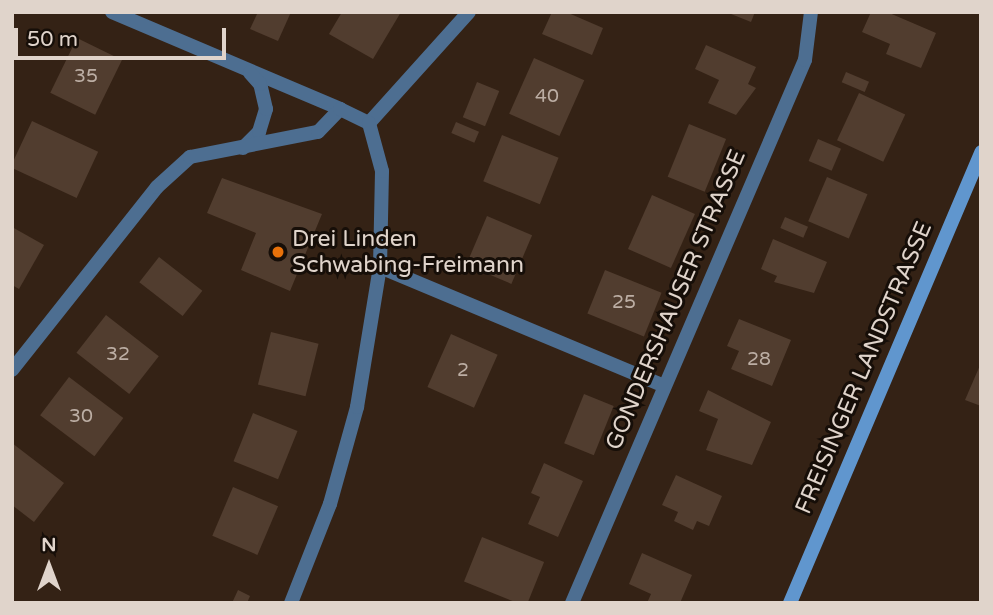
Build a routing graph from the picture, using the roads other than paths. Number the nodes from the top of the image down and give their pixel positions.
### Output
1 (112, 12) edge
2 (469, 12) edge
3 (811, 12) edge
4 (246, 70) junction
5 (340, 109) junction
6 (369, 123) junction
7 (243, 148) junction
8 (981, 152) edge
9 (380, 267) junction
10 (12, 370) edge
11 (662, 385) junction
12 (291, 603) edge
13 (572, 603) edge
14 (790, 603) edge

1 - 4 street
2 - 6 street
3 - 11 street, GONDERSHAUSER STRASSE
4 - 5 street
4 - 7 street
5 - 6 street
5 - 7 street
6 - 9 street
7 - 10 street
8 - 14 main road, FREISINGER LANDSTRASSE
9 - 11 street
9 - 12 street
11 - 13 street, GONDERSHAUSER STRASSE

